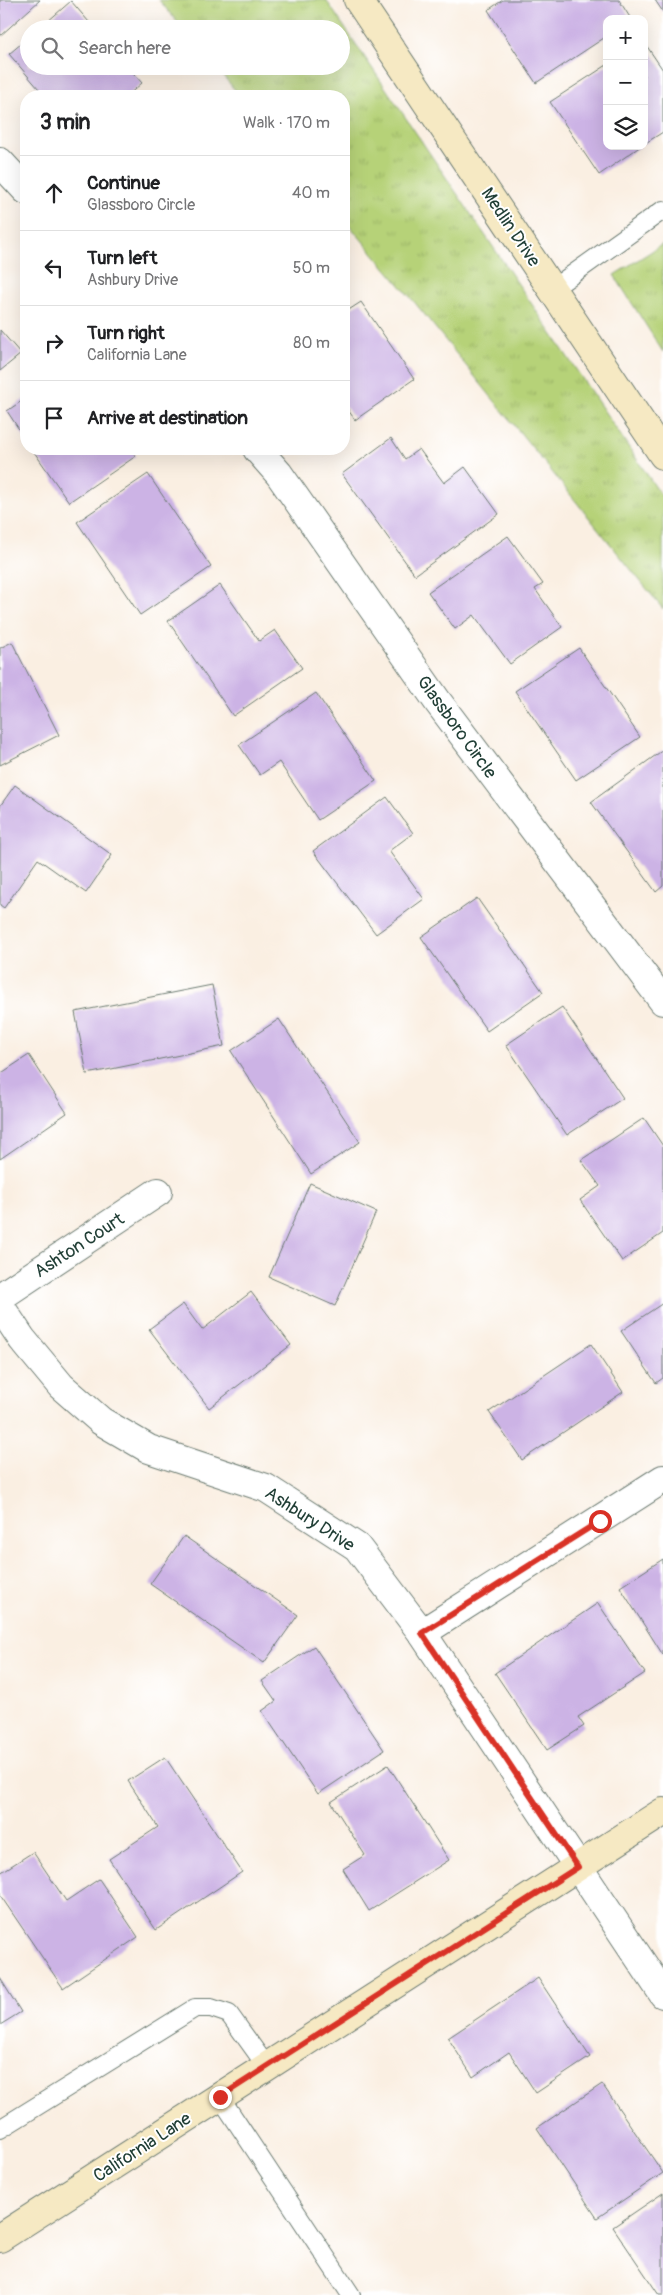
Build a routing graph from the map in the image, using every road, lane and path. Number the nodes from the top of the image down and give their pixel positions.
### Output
1 (358, 0) edge
2 (0, 162) edge
3 (20, 184) edge
4 (663, 210) edge
5 (552, 289) junction
6 (262, 455) edge
7 (663, 455) edge
8 (663, 1001) edge
9 (158, 1192) dead end
10 (0, 1297) edge
11 (0, 1306) edge
12 (663, 1479) edge
13 (422, 1633) junction
14 (663, 1812) edge
15 (578, 1867) junction
16 (663, 1994) edge
17 (267, 2067) junction
18 (220, 2097) junction
19 (0, 2129) edge
20 (0, 2238) edge
21 (351, 2295) edge

1 - 5 street, Medlin Drive
2 - 3 street
4 - 5 lane
5 - 7 street, Medlin Drive
6 - 8 street, Glassboro Circle
9 - 10 street, Ashton Court
11 - 13 street, Ashbury Drive
12 - 13 street
13 - 15 street, Ashbury Drive
14 - 15 street, California Lane
15 - 16 street, Ashbury Drive
15 - 17 street, California Lane
17 - 18 street, California Lane
17 - 19 lane
18 - 20 street, California Lane
18 - 21 lane

